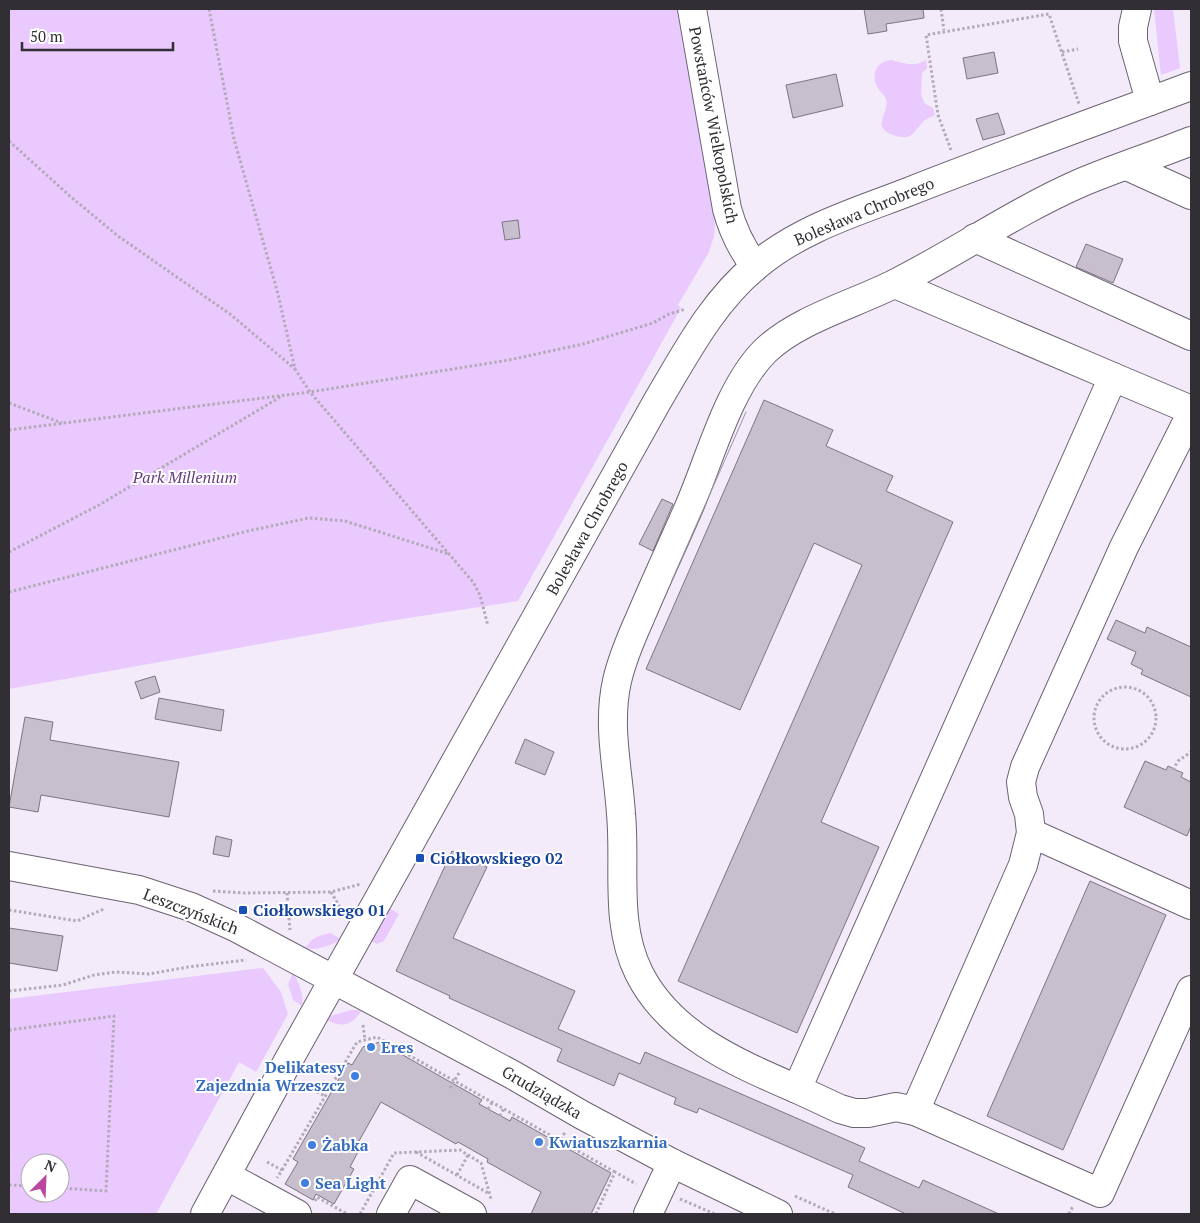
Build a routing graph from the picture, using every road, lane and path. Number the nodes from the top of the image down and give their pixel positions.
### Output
1 (209, 9) edge
2 (692, 9) edge
3 (941, 9) edge
4 (1048, 9) edge
5 (1137, 9) edge
6 (1049, 14) junction
7 (944, 31) junction
8 (1078, 49) dead end
9 (1062, 52) junction
10 (1191, 86) edge
11 (1150, 101) junction
12 (1079, 106) dead end
13 (9, 141) edge
14 (1191, 141) edge
15 (954, 158) dead end
16 (1127, 166) junction
17 (1191, 194) edge
18 (975, 238) junction
19 (755, 266) junction
20 (895, 284) junction
21 (691, 304) dead end
22 (1191, 336) edge
23 (295, 369) junction
24 (1113, 377) junction
25 (310, 392) junction
26 (283, 396) junction
27 (9, 403) edge
28 (1191, 410) edge
29 (1191, 414) edge
30 (62, 423) junction
31 (9, 430) edge
32 (9, 552) edge
33 (450, 554) junction
34 (9, 592) edge
35 (488, 626) dead end
36 (1155, 729) joint
37 (1191, 752) edge
38 (1173, 770) dead end
39 (1030, 833) junction
40 (9, 866) edge
41 (368, 882) dead end
42 (207, 892) dead end
43 (331, 892) junction
44 (288, 893) junction
45 (1191, 905) edge
46 (104, 909) dead end
47 (9, 910) edge
48 (348, 920) dead end
49 (290, 938) dead end
50 (250, 955) dead end
51 (333, 980) junction
52 (1191, 990) edge
53 (9, 991) edge
54 (363, 1025) dead end
55 (9, 1030) edge
56 (365, 1040) junction
57 (459, 1072) dead end
58 (454, 1080) junction
59 (308, 1087) dead end
60 (450, 1088) dead end
61 (797, 1089) junction
62 (325, 1096) junction
63 (493, 1102) junction
64 (504, 1108) junction
65 (488, 1109) dead end
66 (915, 1110) junction
67 (500, 1116) dead end
68 (568, 1127) dead end
69 (560, 1141) junction
70 (468, 1147) dead end
71 (556, 1148) dead end
72 (416, 1152) junction
73 (466, 1154) junction
74 (480, 1154) dead end
75 (476, 1160) junction
76 (267, 1162) dead end
77 (672, 1163) junction
78 (274, 1166) dead end
79 (282, 1170) dead end
80 (615, 1172) junction
81 (457, 1175) junction
82 (227, 1176) junction
83 (70, 1189) edge
84 (488, 1193) dead end
85 (660, 1202) edge
86 (304, 1210) edge
87 (482, 1210) edge
88 (205, 1214) edge
89 (347, 1214) edge
90 (360, 1214) edge
91 (390, 1214) edge
92 (596, 1214) edge
93 (715, 1214) edge
94 (778, 1214) edge

1 - 23 path
2 - 19 street, Powstańców Wielkopolskich
3 - 7 path
4 - 6 path
5 - 11 street
6 - 7 path
6 - 9 path
7 - 15 path
8 - 9 path
9 - 12 path
10 - 11 street, Bolesława Chrobrego
11 - 19 street, Bolesława Chrobrego
13 - 23 path
14 - 16 street
16 - 17 street
16 - 18 street
18 - 20 street
18 - 22 street
19 - 51 street, Bolesława Chrobrego
20 - 24 street
20 - 61 street
21 - 25 path
23 - 25 path
24 - 28 street
24 - 61 street
25 - 26 path
25 - 33 path
26 - 30 path
26 - 32 path
27 - 30 path
29 - 39 street
30 - 31 path
33 - 34 path
33 - 35 path
36 - 36 path
37 - 38 path
39 - 45 street
39 - 66 street
40 - 51 street, Leszczyńskich
41 - 43 path
42 - 44 path
43 - 44 path
43 - 48 path
44 - 49 path
46 - 47 path
50 - 53 path
51 - 77 street, Grudziądzka
51 - 82 street, Bolesława Chrobrego
52 - 66 street
54 - 56 path
55 - 83 path
56 - 58 path
56 - 62 path
57 - 58 path
58 - 60 path
58 - 63 path
59 - 62 path
61 - 66 street
62 - 79 path
63 - 64 path
63 - 65 path
64 - 67 path
64 - 69 path
68 - 69 path
69 - 71 path
69 - 80 path
70 - 73 path
72 - 73 path
72 - 81 path
72 - 90 path
73 - 75 path
73 - 81 path
74 - 75 path
75 - 87 path
76 - 78 path
77 - 85 street
77 - 94 street, Grudziądzka
80 - 85 path
80 - 92 path
81 - 84 path
82 - 86 street
82 - 88 street, Bolesława Chrobrego
85 - 93 path
86 - 89 path
87 - 91 street

